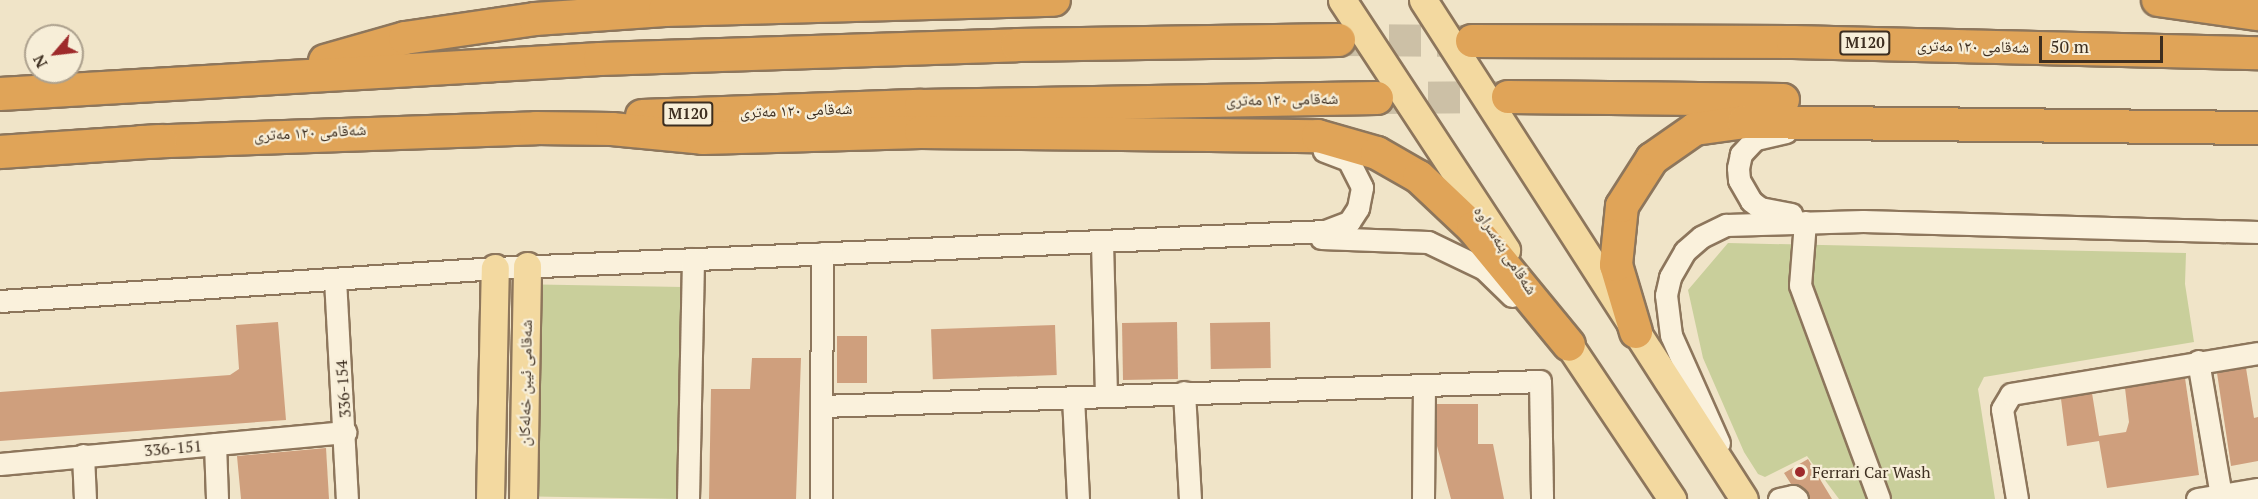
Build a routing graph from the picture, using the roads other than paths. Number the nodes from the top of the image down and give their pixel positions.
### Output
1 (1054, 0) edge
2 (1342, 0) edge
3 (1423, 0) edge
4 (2158, 0) edge
5 (2258, 14) edge
6 (1339, 40) tunnel mouth
7 (1473, 41) tunnel mouth
8 (2258, 53) edge
9 (272, 76) junction
10 (0, 94) edge
11 (1377, 98) tunnel mouth
12 (1508, 98) tunnel mouth
13 (2258, 111) edge
14 (1891, 122) junction
15 (2258, 128) edge
16 (1153, 136) junction
17 (141, 142) junction
18 (0, 152) edge
19 (1863, 221) junction
20 (1805, 222) junction
21 (2258, 232) edge
22 (1233, 236) junction
23 (1101, 242) junction
24 (822, 253) junction
25 (693, 259) junction
26 (527, 266) junction
27 (495, 268) junction
28 (335, 279) junction
29 (0, 302) edge
30 (1636, 332) junction
31 (1569, 345) junction
32 (2258, 353) edge
33 (2198, 361) junction
34 (1424, 385) junction
35 (1184, 392) junction
36 (1106, 394) junction
37 (1073, 397) junction
38 (822, 406) junction
39 (1614, 414) junction
40 (346, 432) junction
41 (215, 444) junction
42 (83, 455) junction
43 (0, 464) edge
44 (2258, 489) edge
45 (1739, 492) edge
46 (2221, 495) junction
47 (85, 499) edge
48 (217, 499) edge
49 (347, 499) edge
50 (490, 499) edge
51 (522, 499) edge
52 (688, 499) edge
53 (821, 499) edge
54 (1078, 499) edge
55 (1190, 499) edge
56 (1423, 499) edge
57 (1542, 499) edge
58 (1672, 499) edge
59 (1779, 499) edge
60 (1797, 499) edge
61 (1880, 499) edge
62 (2017, 499) edge
63 (2197, 499) edge

1 - 9 highway
2 - 31 main road, شەقامی بنەسراوە
3 - 30 main road
4 - 5 highway
6 - 9 highway
7 - 8 highway, شەقامی ١٢٠ مەتری / M120
9 - 10 highway
11 - 17 highway, شەقامی ١٢٠ مەتری / M120
12 - 13 highway
14 - 15 highway
14 - 19 street
14 - 30 highway
16 - 17 highway
16 - 22 street
16 - 31 highway
17 - 18 highway, شەقامی ١٢٠ مەتری / M120
19 - 20 street
19 - 21 street
20 - 45 street
20 - 61 street
22 - 23 street
22 - 39 street
23 - 24 street
23 - 36 street
24 - 25 street
24 - 38 street
25 - 26 street
25 - 52 street
26 - 27 street
26 - 51 main road, شەقامی ئیبن خەلەکان
27 - 28 street
27 - 50 main road, شەقامی ئیبن خەلەکان
28 - 29 street
28 - 40 street, 336-154
30 - 45 main road
31 - 39 main road, شەقامی بنەسراوە
32 - 33 street
33 - 46 street
33 - 62 street
34 - 35 street
34 - 56 street
34 - 57 street
35 - 36 street
35 - 55 street
36 - 37 street
37 - 38 street
37 - 54 street
38 - 53 street
39 - 58 main road, شەقامی بنەسراوە
40 - 41 street, 336-151
40 - 49 street, 336-154
41 - 42 street, 336-151
41 - 48 street
42 - 43 street, 336-151
42 - 47 street
44 - 46 street
46 - 63 street
59 - 60 street

